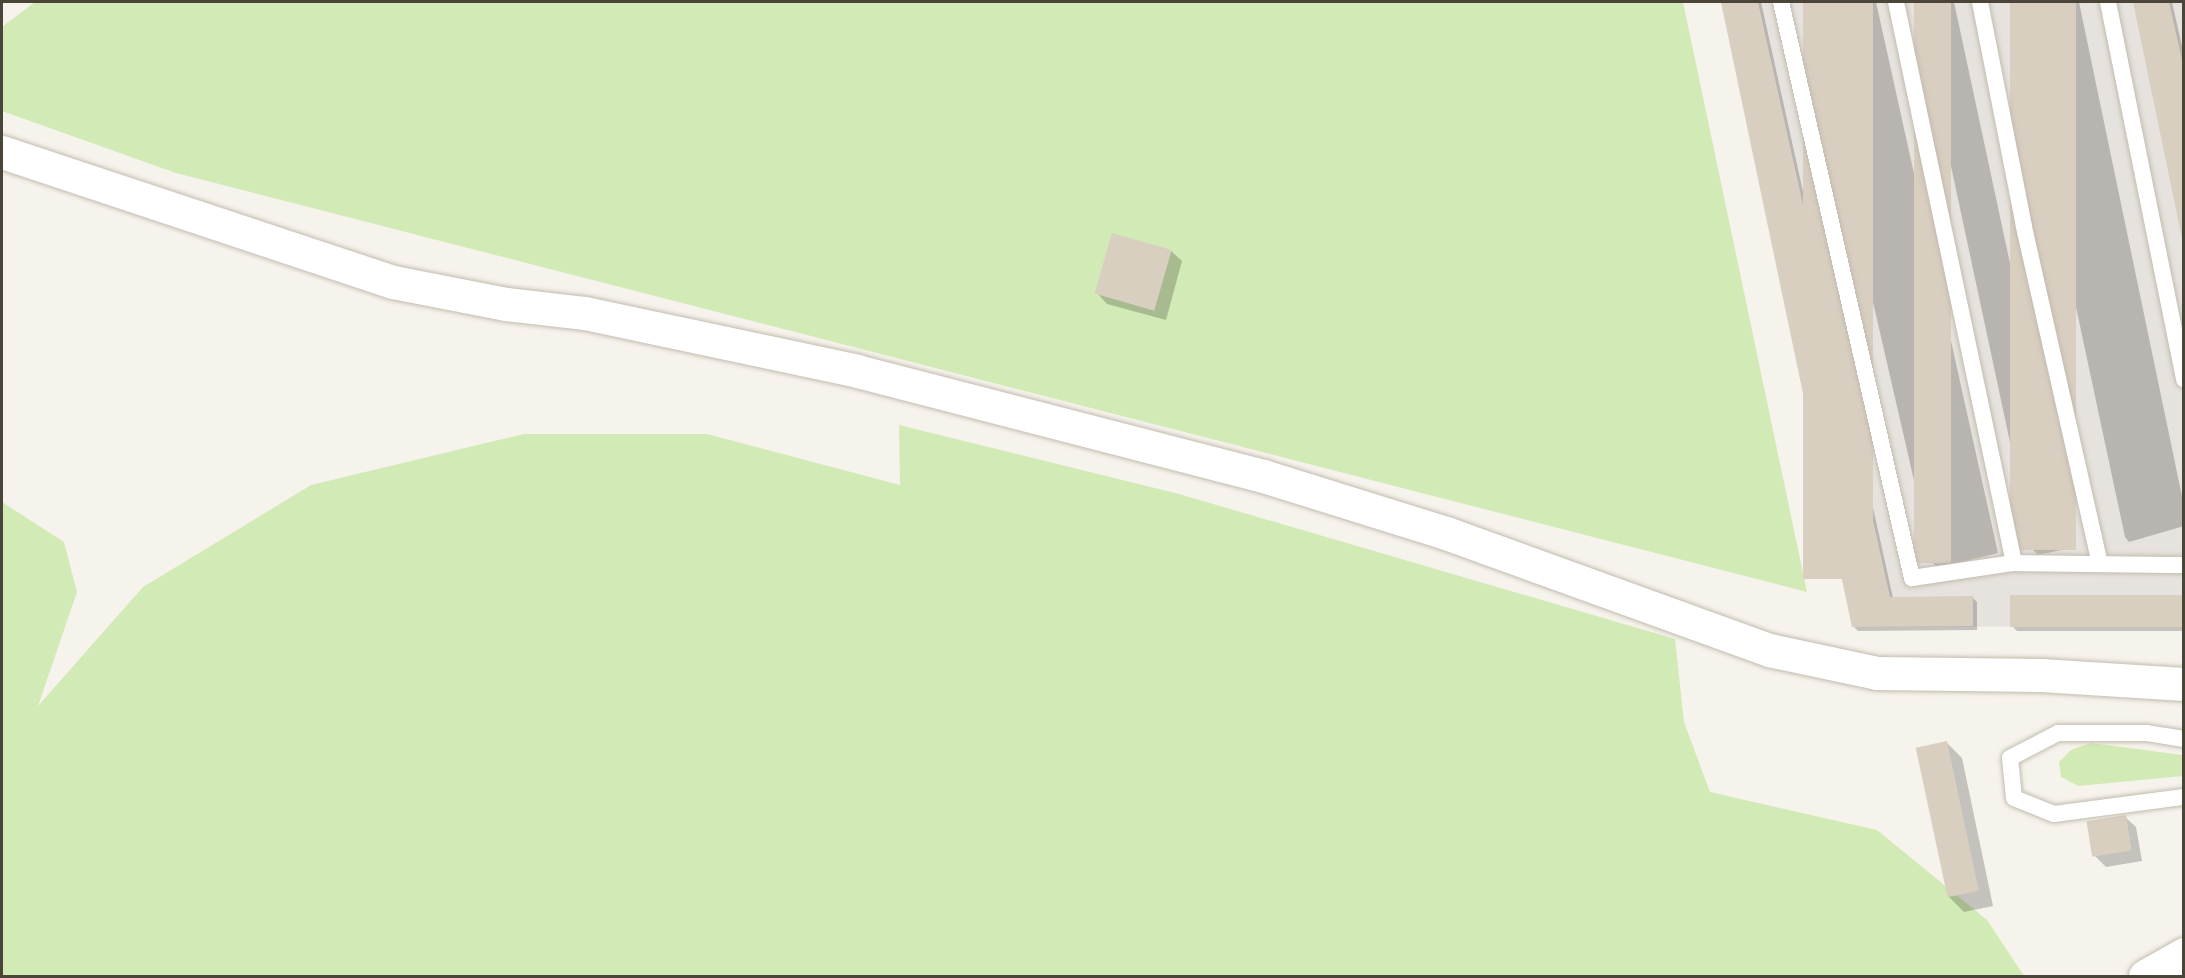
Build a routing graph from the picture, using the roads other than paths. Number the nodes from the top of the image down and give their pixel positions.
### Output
1 (1781, 2) edge
2 (1896, 2) edge
3 (1980, 2) edge
4 (2108, 2) edge
5 (2, 152) edge
6 (2184, 380) edge
7 (2014, 563) junction
8 (2100, 564) junction
9 (2184, 565) edge
10 (2184, 684) edge
11 (2184, 739) edge
12 (2184, 797) edge
13 (2184, 954) edge
14 (2145, 976) edge

1 - 7 lane
2 - 7 lane
3 - 8 lane
4 - 6 lane
5 - 10 street
7 - 8 lane
8 - 9 lane
11 - 12 lane
13 - 14 street

